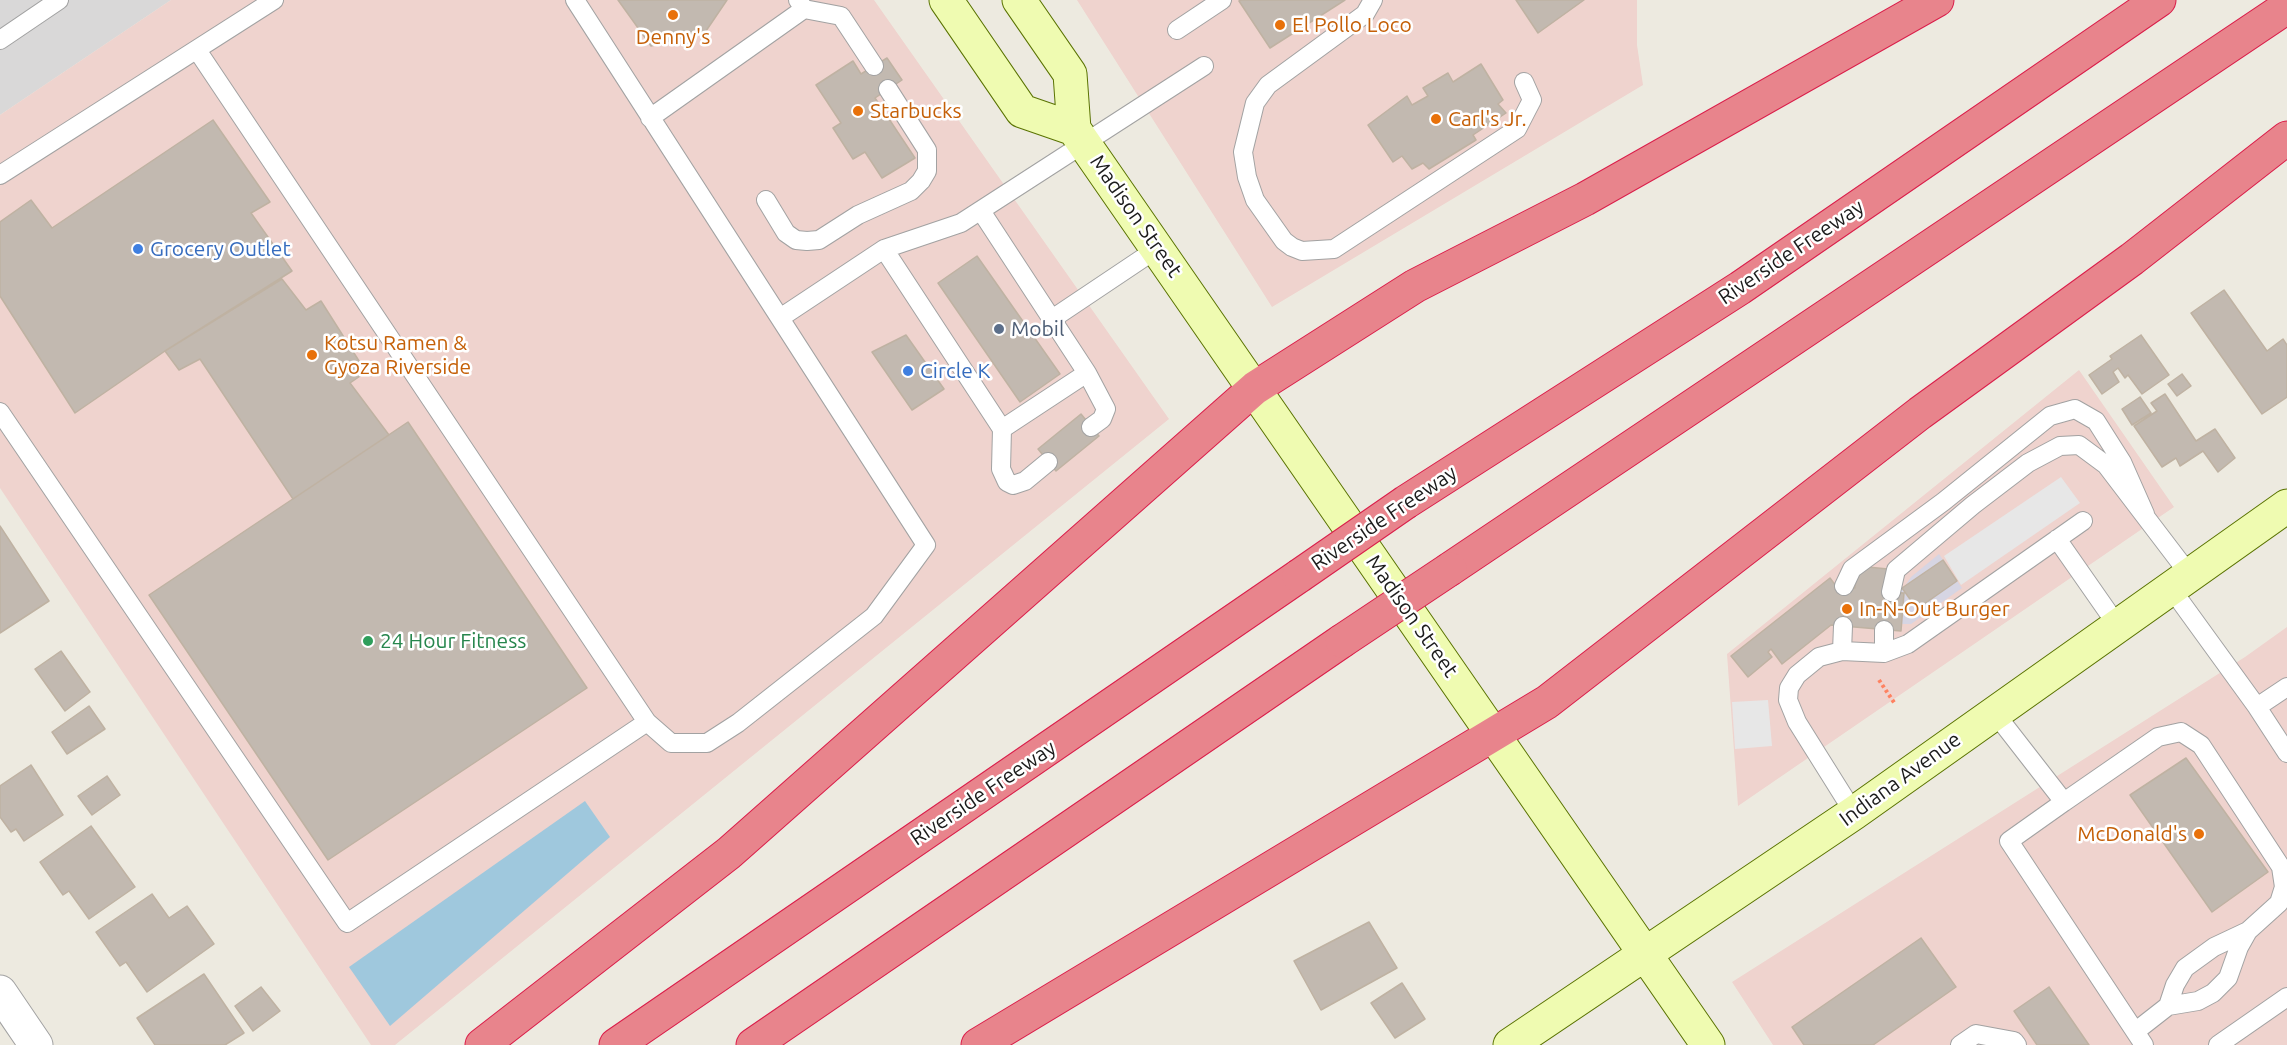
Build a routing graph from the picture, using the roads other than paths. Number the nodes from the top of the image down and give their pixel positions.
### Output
1 (59, 0) edge
2 (274, 0) edge
3 (574, 0) edge
4 (946, 0) edge
5 (1019, 0) edge
6 (1222, 0) edge
7 (1373, 0) edge
8 (1937, 0) edge
9 (2158, 0) edge
10 (801, 5) edge
11 (2287, 7) edge
12 (1177, 30) dead end
13 (3, 32) edge
14 (197, 50) junction
15 (874, 66) dead end
16 (1203, 66) dead end
17 (1524, 82) dead end
18 (888, 89) dead end
19 (650, 118) junction
20 (1079, 136) junction
21 (2287, 138) edge
22 (0, 175) edge
23 (766, 200) dead end
24 (981, 211) junction
25 (1158, 248) junction
26 (884, 249) junction
27 (780, 318) junction
28 (1052, 319) junction
29 (1087, 373) junction
30 (1256, 388) junction
31 (0, 412) edge
32 (1091, 427) dead end
33 (1002, 429) junction
34 (1048, 462) dead end
35 (2287, 506) edge
36 (2145, 514) junction
37 (2083, 521) dead end
38 (2057, 540) junction
39 (2180, 581) junction
40 (1844, 586) dead end
41 (1891, 592) dead end
42 (2117, 625) junction
43 (1843, 626) dead end
44 (1884, 630) dead end
45 (1842, 651) junction
46 (1884, 653) junction
47 (2287, 687) edge
48 (2257, 706) junction
49 (1994, 712) junction
50 (647, 722) junction
51 (1495, 736) junction
52 (2287, 753) edge
53 (2064, 802) junction
54 (1854, 813) junction
55 (2248, 931) junction
56 (1646, 953) junction
57 (0, 992) edge
58 (2287, 997) edge
59 (2169, 1006) junction
60 (2140, 1038) edge
61 (1701, 1043) edge
62 (36, 1045) edge
63 (482, 1045) edge
64 (616, 1045) edge
65 (753, 1045) edge
66 (978, 1045) edge
67 (1510, 1045) edge
68 (1960, 1045) edge
69 (2017, 1045) edge
70 (2218, 1045) edge

1 - 13 lane
2 - 14 lane
3 - 19 lane
4 - 20 main road
5 - 20 main road
6 - 12 lane
7 - 17 lane
8 - 30 highway
9 - 64 highway, Riverside Freeway, bridge
10 - 15 lane
10 - 19 lane
11 - 65 highway, bridge
14 - 22 lane
14 - 50 lane
16 - 20 lane
18 - 23 lane
19 - 27 lane
20 - 24 lane
20 - 25 main road, Madison Street
21 - 51 highway
24 - 26 lane
24 - 28 lane
25 - 28 lane
25 - 30 main road, Madison Street
26 - 27 lane
26 - 33 lane
27 - 50 lane
28 - 29 lane
29 - 32 lane
29 - 33 lane
30 - 51 main road, Madison Street
30 - 63 highway
31 - 50 lane
33 - 34 lane
35 - 39 main road, Indiana Avenue
36 - 39 lane
36 - 40 lane
36 - 41 lane
37 - 38 lane
38 - 42 lane
38 - 46 lane
39 - 42 main road, Indiana Avenue
39 - 48 lane
42 - 49 main road, Indiana Avenue
43 - 45 lane
44 - 46 lane
45 - 46 lane
45 - 54 lane
47 - 48 lane
48 - 52 lane
49 - 53 lane
49 - 54 main road, Indiana Avenue
51 - 56 main road, Madison Street
51 - 66 highway
53 - 55 lane
53 - 60 lane
54 - 56 main road, Indiana Avenue
55 - 59 lane
55 - 59 lane
56 - 61 main road, Madison Street
56 - 67 main road, Indiana Avenue
57 - 62 street
58 - 70 lane
59 - 60 lane
68 - 69 lane

